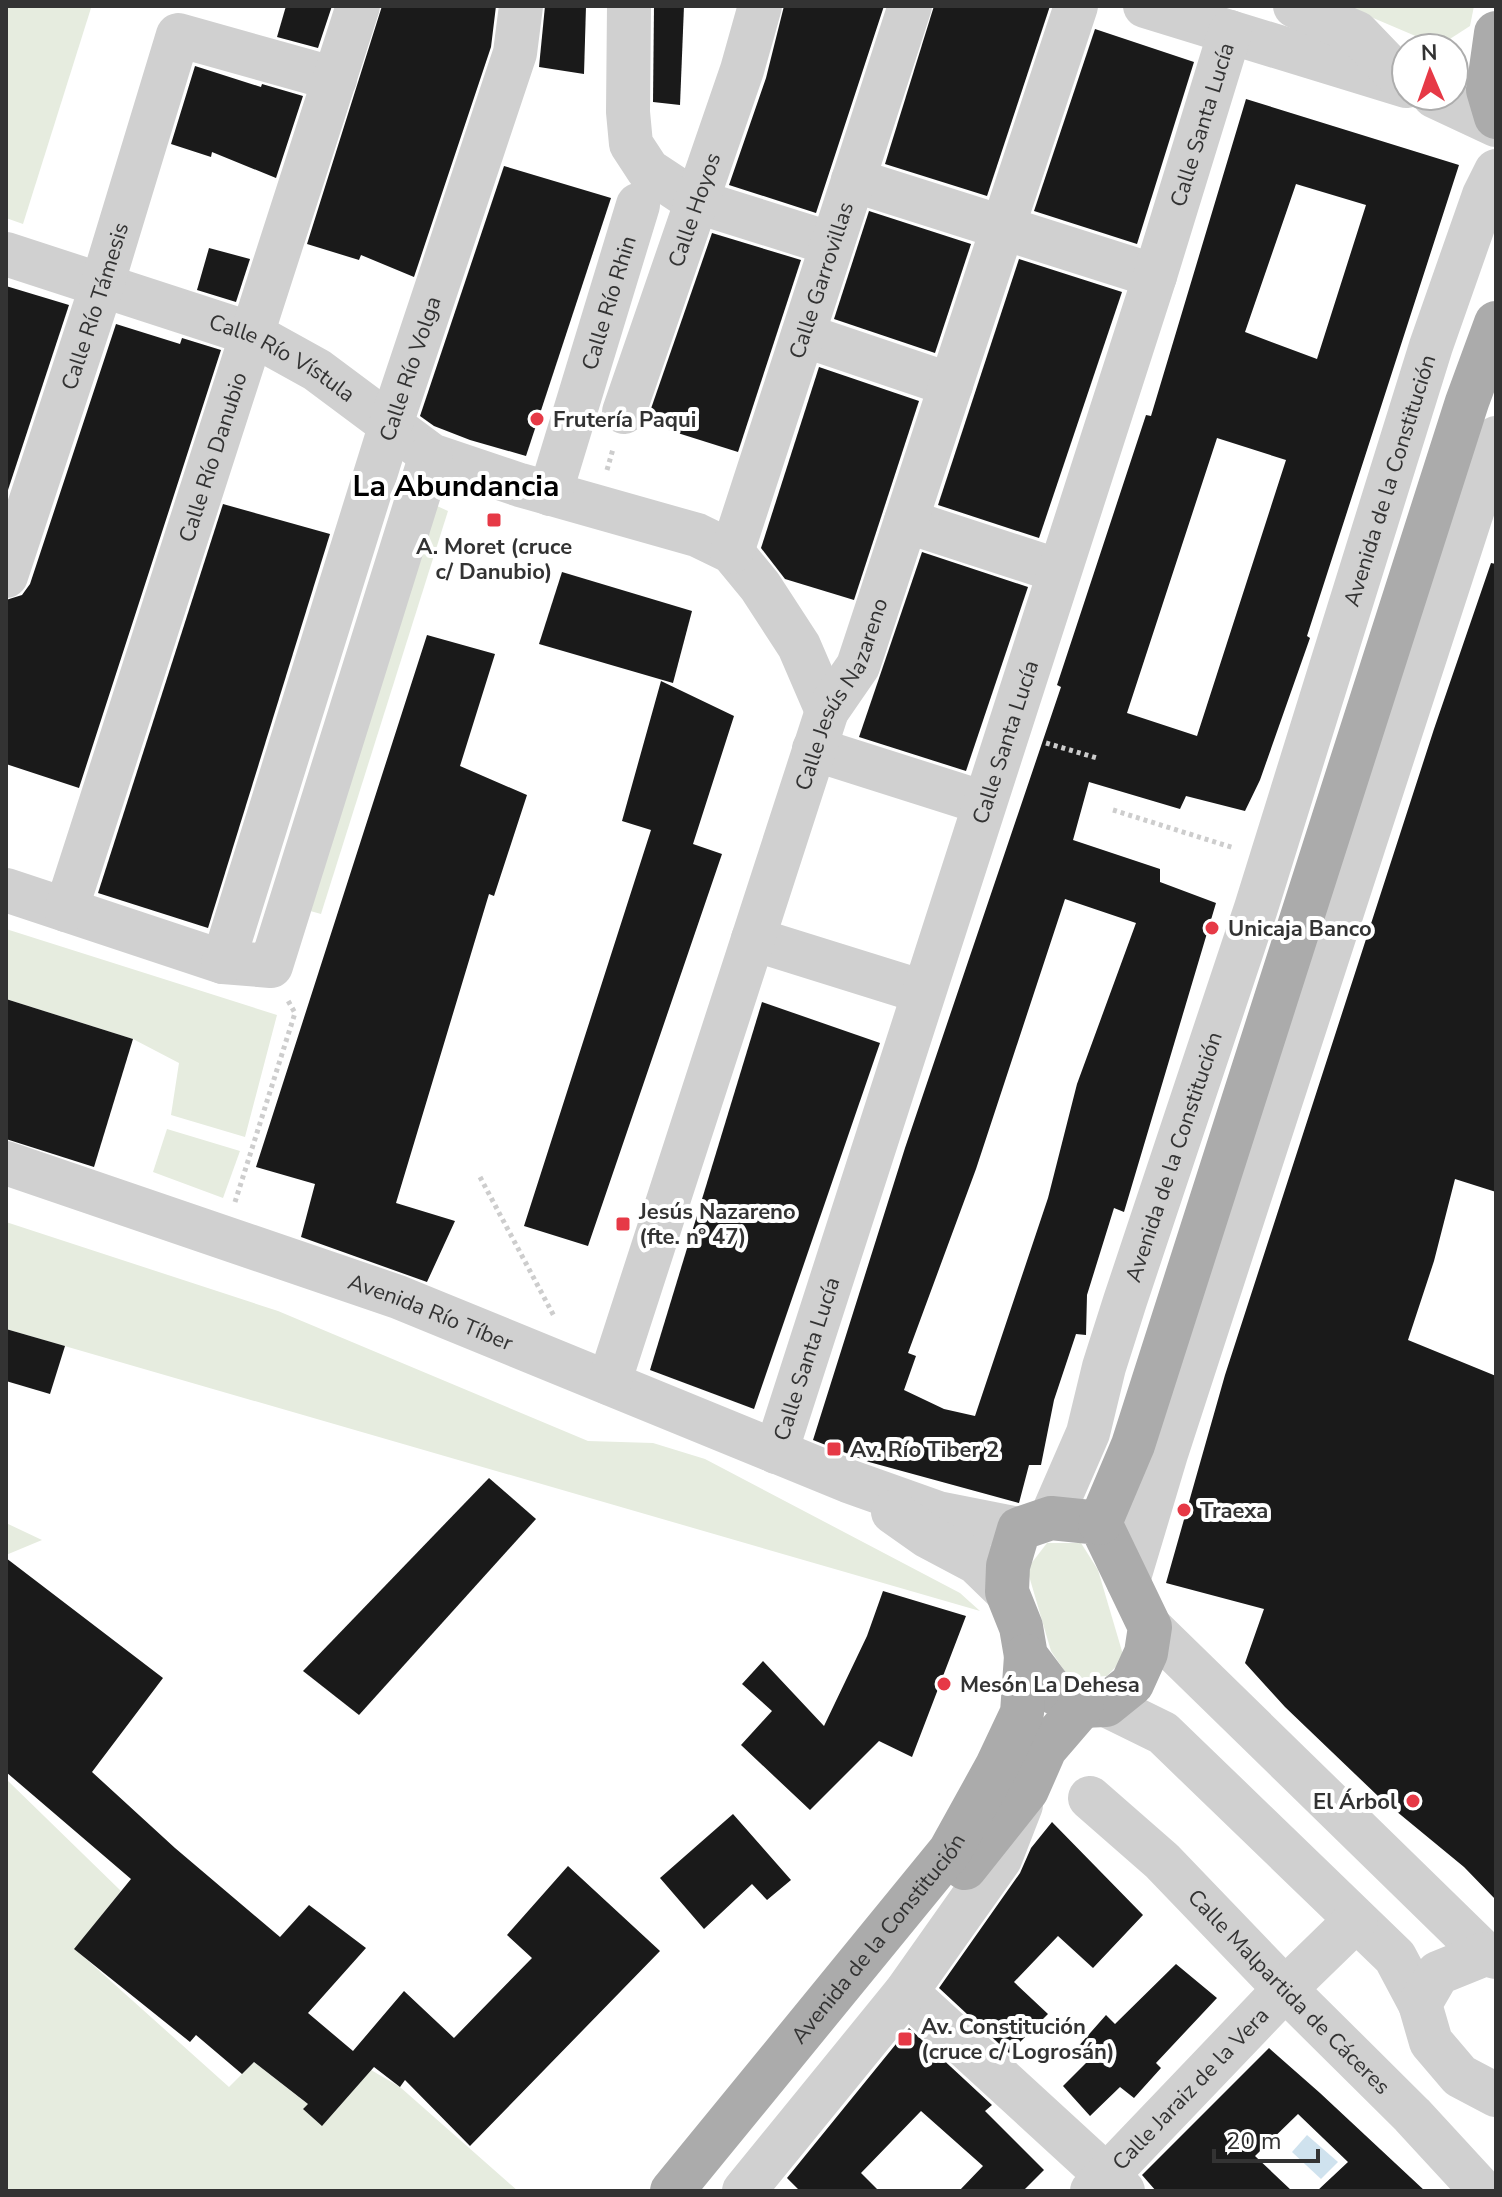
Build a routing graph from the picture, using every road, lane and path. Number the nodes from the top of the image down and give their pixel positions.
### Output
1 (358, 6) edge
2 (521, 6) edge
3 (629, 6) edge
4 (735, 6) edge
5 (760, 6) edge
6 (910, 6) edge
7 (1076, 6) edge
8 (1145, 6) edge
9 (1295, 6) edge
10 (1230, 32) junction
11 (1480, 56) edge
12 (1390, 68) edge
13 (742, 70) junction
14 (335, 79) junction
15 (1390, 80) edge
16 (1468, 112) edge
17 (1496, 117) edge
18 (1496, 125) edge
19 (1496, 171) edge
20 (853, 180) junction
21 (695, 201) junction
22 (638, 205) dead end
23 (1002, 228) junction
24 (832, 244) junction
25 (6, 254) edge
26 (1155, 276) junction
27 (102, 285) junction
28 (1496, 323) edge
29 (252, 334) junction
30 (803, 335) junction
31 (951, 385) junction
32 (624, 412) joint
33 (391, 424) junction
34 (1496, 438) edge
35 (431, 455) junction
36 (550, 494) junction
37 (596, 505) junction
38 (906, 521) junction
39 (732, 552) junction
40 (1059, 571) junction
41 (6, 576) edge
42 (1367, 715) junction
43 (820, 730) junction
44 (1007, 731) junction
45 (1097, 758) dead end
46 (1305, 767) junction
47 (984, 803) junction
48 (1113, 810) dead end
49 (1321, 859) junction
50 (1271, 860) junction
51 (6, 890) edge
52 (66, 910) junction
53 (1322, 917) junction
54 (753, 939) junction
55 (223, 962) junction
56 (923, 992) junction
57 (295, 1013) dead end
58 (1279, 1048) junction
59 (6, 1163) edge
60 (480, 1177) dead end
61 (232, 1212) dead end
62 (557, 1322) dead end
63 (609, 1383) junction
64 (776, 1452) junction
65 (848, 1481) junction
66 (1100, 1523) junction
67 (1035, 1524) junction
68 (1128, 1581) junction
69 (1007, 1592) junction
70 (1150, 1627) junction
71 (1026, 1656) junction
72 (1094, 1705) junction
73 (1027, 1790) junction
74 (1090, 1798) dead end
75 (1356, 1920) junction
76 (1491, 1955) edge
77 (1285, 1989) junction
78 (906, 1992) junction
79 (1420, 2004) junction
80 (1496, 2095) edge
81 (1107, 2186) edge
82 (752, 2188) edge
83 (672, 2191) edge
84 (706, 2191) edge
85 (1482, 2191) edge

1 - 14 street, Calle Río Danubio
2 - 33 street, Calle Río Volga
3 - 21 street
4 - 13 street
5 - 13 street, Calle Hoyos
6 - 20 street, Calle Garrovillas
7 - 23 street, Calle Jesús Nazareno
8 - 10 street
9 - 12 street
10 - 15 street
10 - 26 street, Calle Santa Lucía
11 - 17 main road
13 - 21 street, Calle Hoyos
14 - 27 street, Calle Río Támesis
14 - 29 street, Calle Río Danubio
16 - 18 street
19 - 46 street, Avenida de la Constitución
20 - 23 street
20 - 24 street, Calle Garrovillas
21 - 24 street
21 - 32 street, Calle Hoyos
22 - 36 street, Calle Río Rhin
23 - 26 street
23 - 31 street, Calle Jesús Nazareno
24 - 30 street, Calle Garrovillas
25 - 27 street, Calle Río Vístula
26 - 40 street, Calle Santa Lucía
27 - 29 street, Calle Río Vístula
27 - 41 street, Calle Río Támesis
28 - 42 main road
29 - 33 street, Calle Río Vístula
29 - 52 street, Calle Río Danubio
30 - 31 street
30 - 39 street, Calle Garrovillas
31 - 38 street, Calle Jesús Nazareno
32 - 37 path
33 - 35 street, Calle Río Vístula
33 - 55 street, Calle Río Volga
34 - 53 street
35 - 36 street, Calle Río Vístula
35 - 55 street
36 - 37 street, Calle Río Vístula
37 - 39 street, Calle Río Vístula
38 - 40 street
38 - 43 street, Calle Jesús Nazareno
39 - 43 street, Calle Río Vístula
40 - 44 street, Calle Santa Lucía
42 - 46 street
42 - 49 main road
43 - 47 street
43 - 54 street, Calle Jesús Nazareno
44 - 45 path
44 - 47 street, Calle Santa Lucía
46 - 49 street
46 - 50 street, Avenida de la Constitución
47 - 56 street, Calle Santa Lucía
48 - 50 path
49 - 53 main road
50 - 67 street, Avenida de la Constitución
51 - 52 street
52 - 55 street
53 - 58 main road
53 - 58 street
54 - 56 street
54 - 63 street, Calle Jesús Nazareno
56 - 64 street, Calle Santa Lucía
57 - 61 path
58 - 66 main road
58 - 68 street
59 - 63 street, Avenida Río Tíber
60 - 62 path
63 - 64 street, Avenida Río Tíber
64 - 65 street, Avenida Río Tíber
65 - 67 street, Avenida Río Tíber
65 - 69 street, Avenida Río Tíber
66 - 67 main road
66 - 68 main road
67 - 69 main road
68 - 70 main road
69 - 71 main road
70 - 72 main road
70 - 76 street
71 - 72 main road
71 - 83 main road, Avenida de la Constitución
72 - 73 main road, Avenida de la Constitución
72 - 75 street
73 - 78 street, Avenida de la Constitución
73 - 84 main road, Avenida de la Constitución
74 - 77 street, Calle Malpartida de Cáceres
75 - 77 street, Calle Jaraiz de la Vera
75 - 79 street
76 - 79 street
77 - 81 street, Calle Jaraiz de la Vera
77 - 85 street, Calle Malpartida de Cáceres
78 - 81 street
78 - 82 street, Avenida de la Constitución
79 - 80 street

